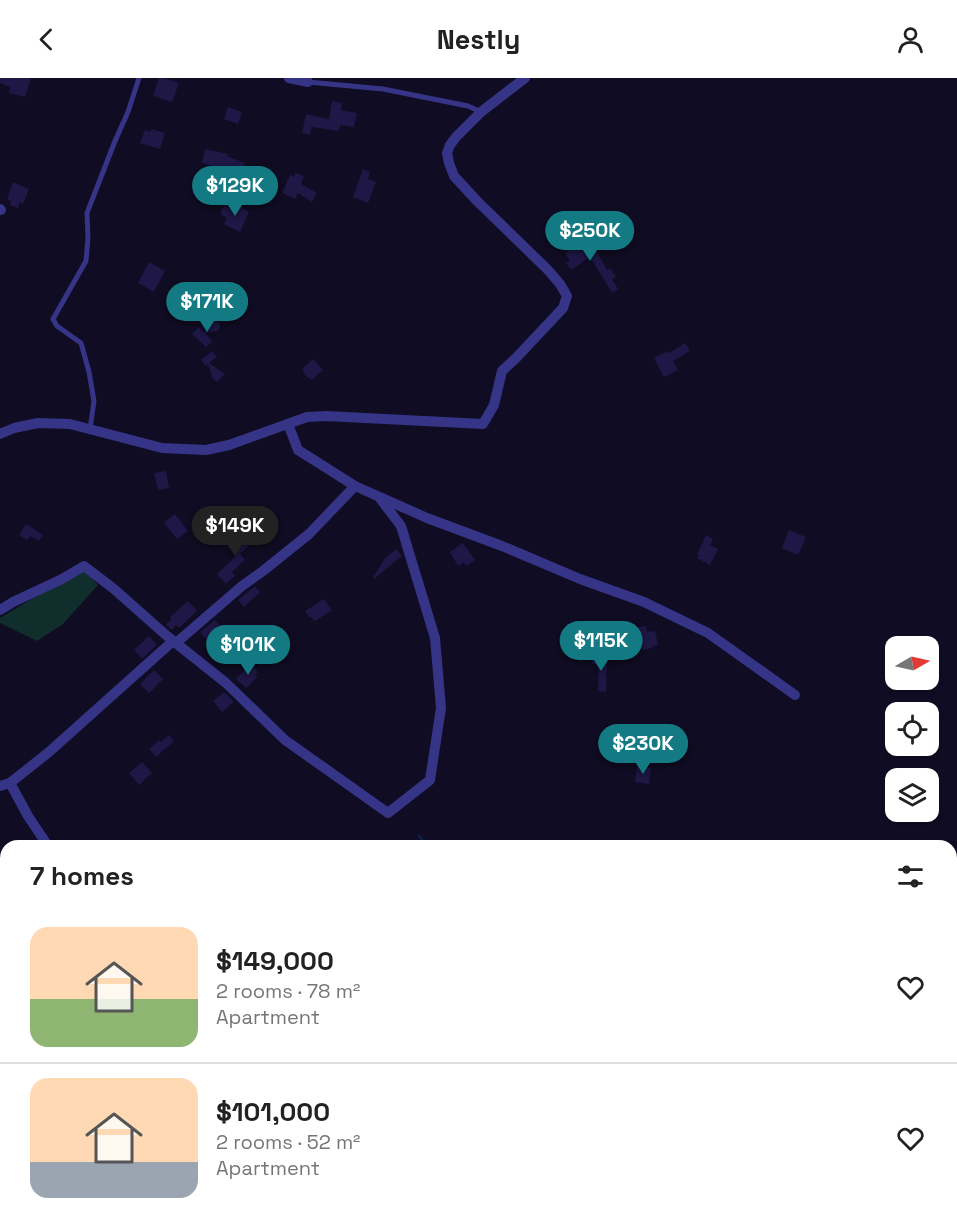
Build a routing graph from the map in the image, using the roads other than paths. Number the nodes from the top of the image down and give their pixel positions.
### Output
1 (139, 78) edge
2 (289, 78) edge
3 (525, 78) edge
4 (308, 82) joint
5 (481, 112) junction
6 (288, 424) junction
7 (90, 429) junction
8 (0, 434) edge
9 (355, 486) junction
10 (379, 497) junction
11 (0, 610) edge
12 (175, 642) junction
13 (795, 695) dead end
14 (5, 785) edge
15 (44, 840) edge

1 - 7 lane
2 - 4 street
3 - 5 street
4 - 5 lane
5 - 6 street
6 - 7 street
6 - 9 street
7 - 8 street
9 - 10 street
9 - 12 street
10 - 12 street
10 - 13 street
11 - 12 street
12 - 14 street
14 - 15 street

